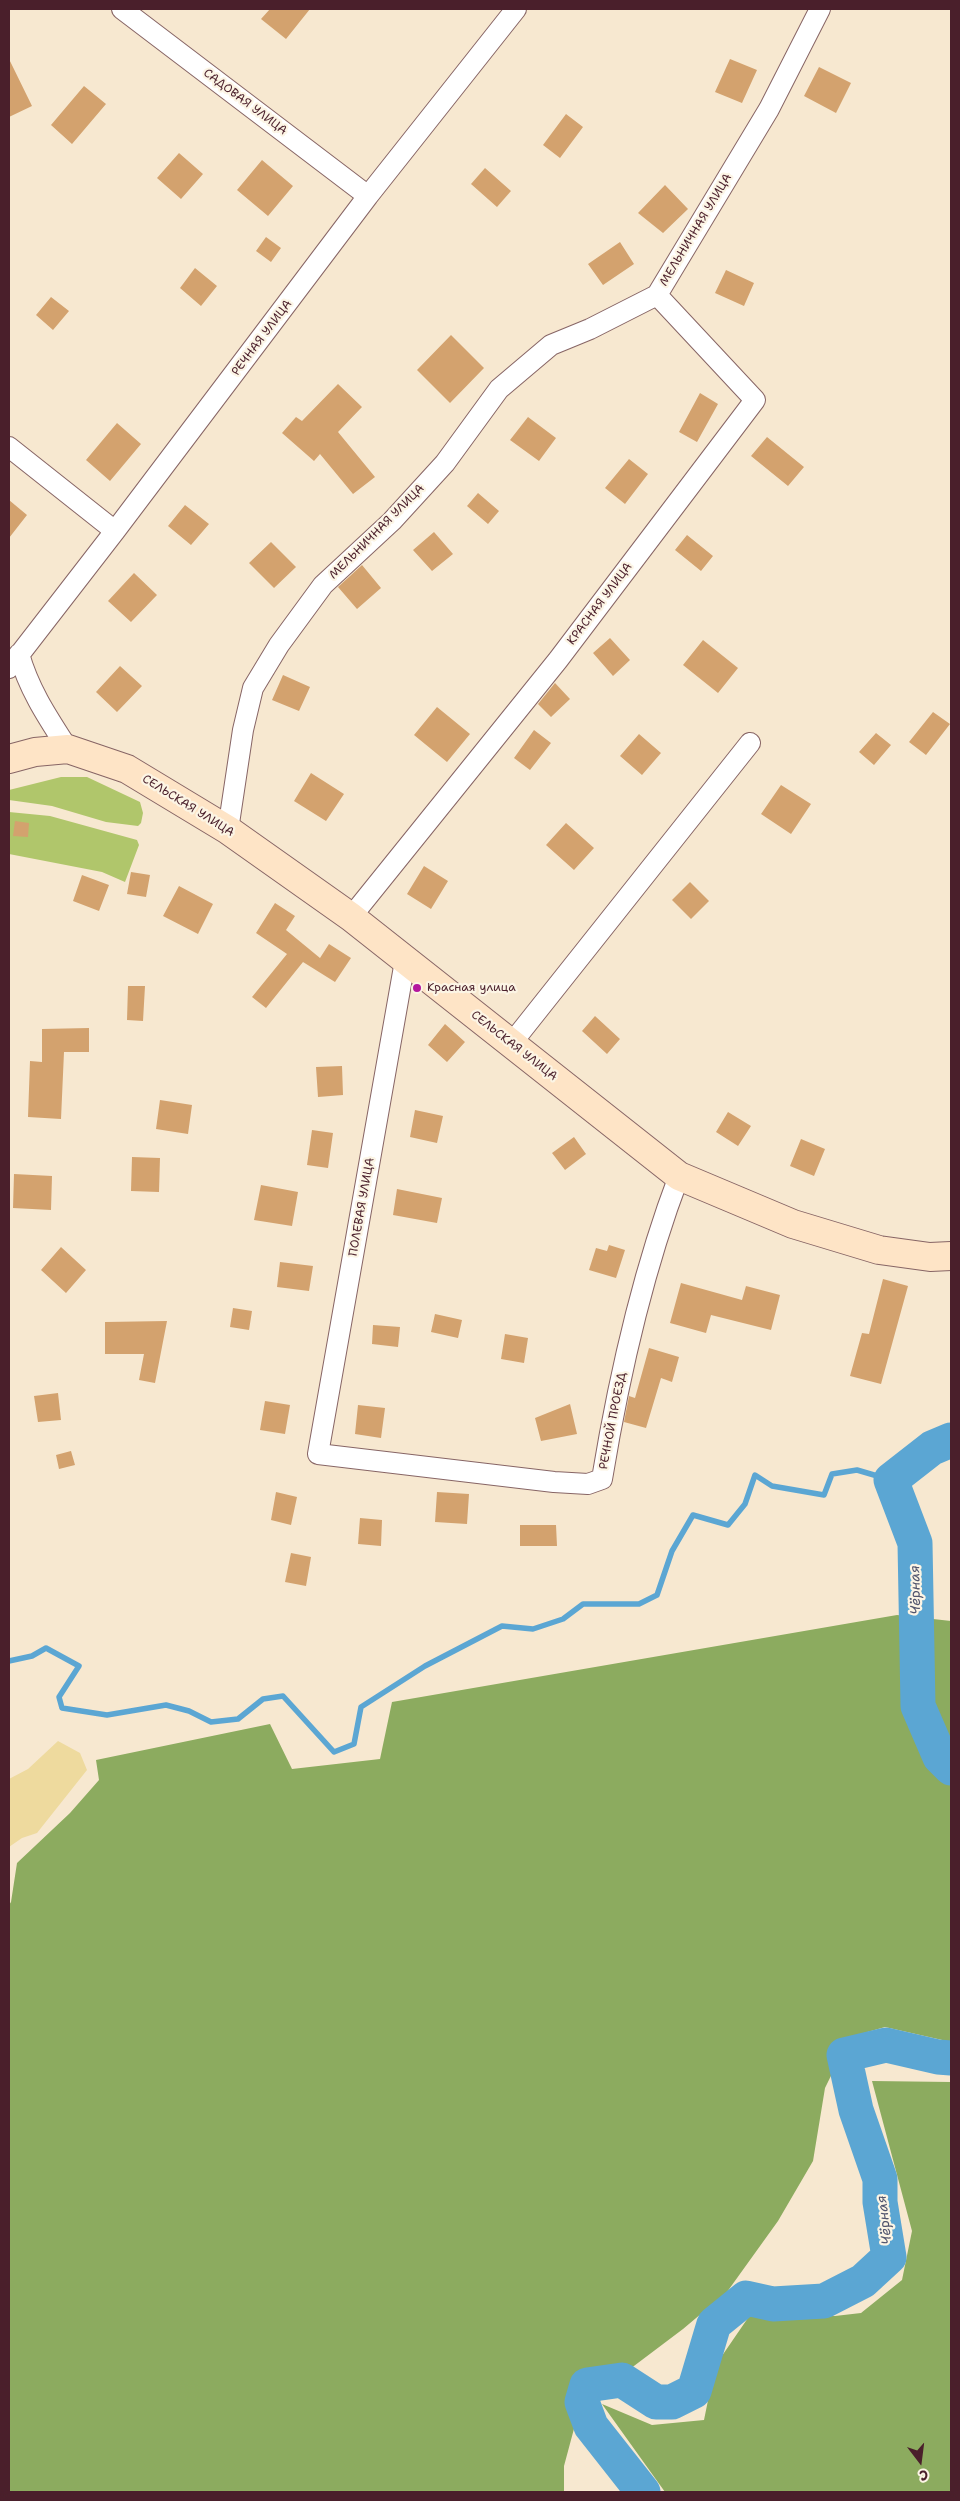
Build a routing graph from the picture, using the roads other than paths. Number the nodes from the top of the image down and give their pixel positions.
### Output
1 (122, 9) edge
2 (516, 9) edge
3 (820, 9) edge
4 (368, 196) junction
5 (658, 295) junction
6 (9, 447) edge
7 (116, 532) junction
8 (14, 661) edge
9 (750, 742) dead end
10 (68, 748) junction
11 (9, 759) edge
12 (228, 830) junction
13 (351, 917) junction
14 (405, 961) junction
15 (511, 1044) junction
16 (679, 1176) junction
17 (951, 1256) edge
18 (318, 1454) joint

1 - 4 street, САДОВАЯ УЛИЦА
2 - 4 street, РЕЧНАЯ УЛИЦА
3 - 5 street, МЕЛЬНИЧНАЯ УЛИЦА
4 - 7 street, РЕЧНАЯ УЛИЦА
5 - 12 street, МЕЛЬНИЧНАЯ УЛИЦА
5 - 13 street, КРАСНАЯ УЛИЦА
6 - 7 street
7 - 8 street, РЕЧНАЯ УЛИЦА
8 - 10 street
9 - 15 street
10 - 11 main road
10 - 12 main road, СЕЛЬСКАЯ УЛИЦА
12 - 13 main road, СЕЛЬСКАЯ УЛИЦА
13 - 14 main road, СЕЛЬСКАЯ УЛИЦА
14 - 15 main road, СЕЛЬСКАЯ УЛИЦА
14 - 18 street, ПОЛЕВАЯ УЛИЦА
15 - 16 main road, СЕЛЬСКАЯ УЛИЦА
16 - 17 main road, СЕЛЬСКАЯ УЛИЦА
16 - 18 street, РЕЧНОЙ ПРОЕЗД

